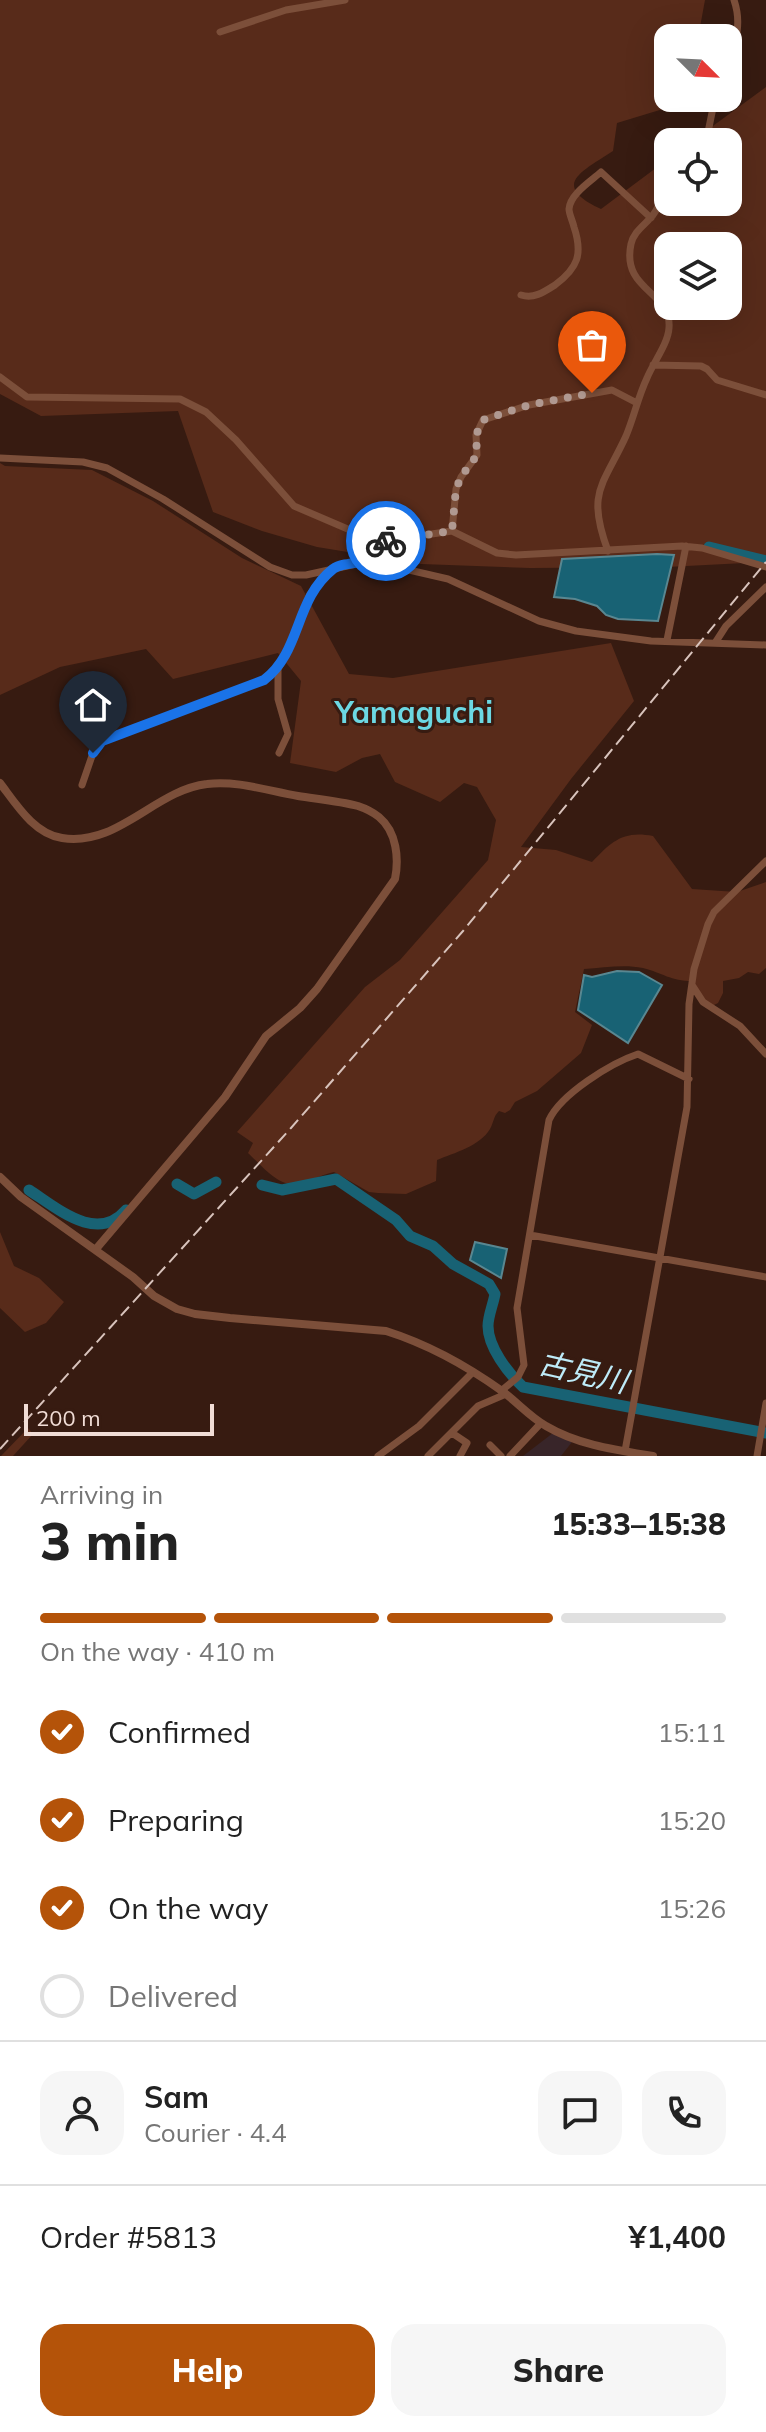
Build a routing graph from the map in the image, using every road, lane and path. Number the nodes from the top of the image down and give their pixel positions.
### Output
1 (345, 0) edge
2 (734, 0) edge
3 (739, 24) edge
4 (220, 32) dead end
5 (654, 214) edge
6 (651, 218) junction
7 (521, 295) dead end
8 (653, 365) junction
9 (0, 377) edge
10 (766, 395) edge
11 (637, 403) junction
12 (0, 458) edge
13 (452, 531) junction
14 (378, 542) junction
15 (686, 546) junction
16 (608, 551) junction
17 (370, 561) junction
18 (334, 567) junction
19 (766, 567) edge
20 (764, 592) edge
21 (667, 640) junction
22 (715, 643) junction
23 (766, 645) edge
24 (278, 669) junction
25 (279, 753) dead end
26 (0, 783) edge
27 (82, 785) dead end
28 (766, 861) edge
29 (691, 983) junction
30 (766, 1054) edge
31 (689, 1079) junction
32 (0, 1177) edge
33 (530, 1235) junction
34 (96, 1249) junction
35 (660, 1257) junction
36 (766, 1277) edge
37 (473, 1372) junction
38 (504, 1392) junction
39 (766, 1403) edge
40 (541, 1423) junction
41 (452, 1433) junction
42 (490, 1445) dead end
43 (622, 1454) edge
44 (378, 1456) edge
45 (428, 1456) edge
46 (460, 1456) edge
47 (501, 1456) edge
48 (510, 1456) edge
49 (653, 1456) edge
50 (757, 1456) edge

1 - 4 street
2 - 3 street
5 - 6 street
6 - 7 street
6 - 8 street
8 - 10 street
8 - 11 street
9 - 14 street
11 - 13 street
11 - 16 street
12 - 18 street
13 - 14 street
13 - 16 street
14 - 17 street
15 - 16 street
15 - 19 street
15 - 21 street
17 - 18 street
17 - 21 street
18 - 24 street
20 - 22 street
21 - 22 street
22 - 23 street
24 - 25 street
24 - 27 street
26 - 34 street
28 - 29 street
29 - 30 street
29 - 31 street
31 - 33 street
31 - 35 street
32 - 34 street
33 - 35 street
33 - 38 street
34 - 37 street
35 - 36 street
35 - 43 street
37 - 38 street
37 - 44 street
38 - 40 street
38 - 41 street
39 - 50 street
40 - 43 street
40 - 48 street
41 - 45 street
41 - 46 street
42 - 47 street
43 - 49 street

